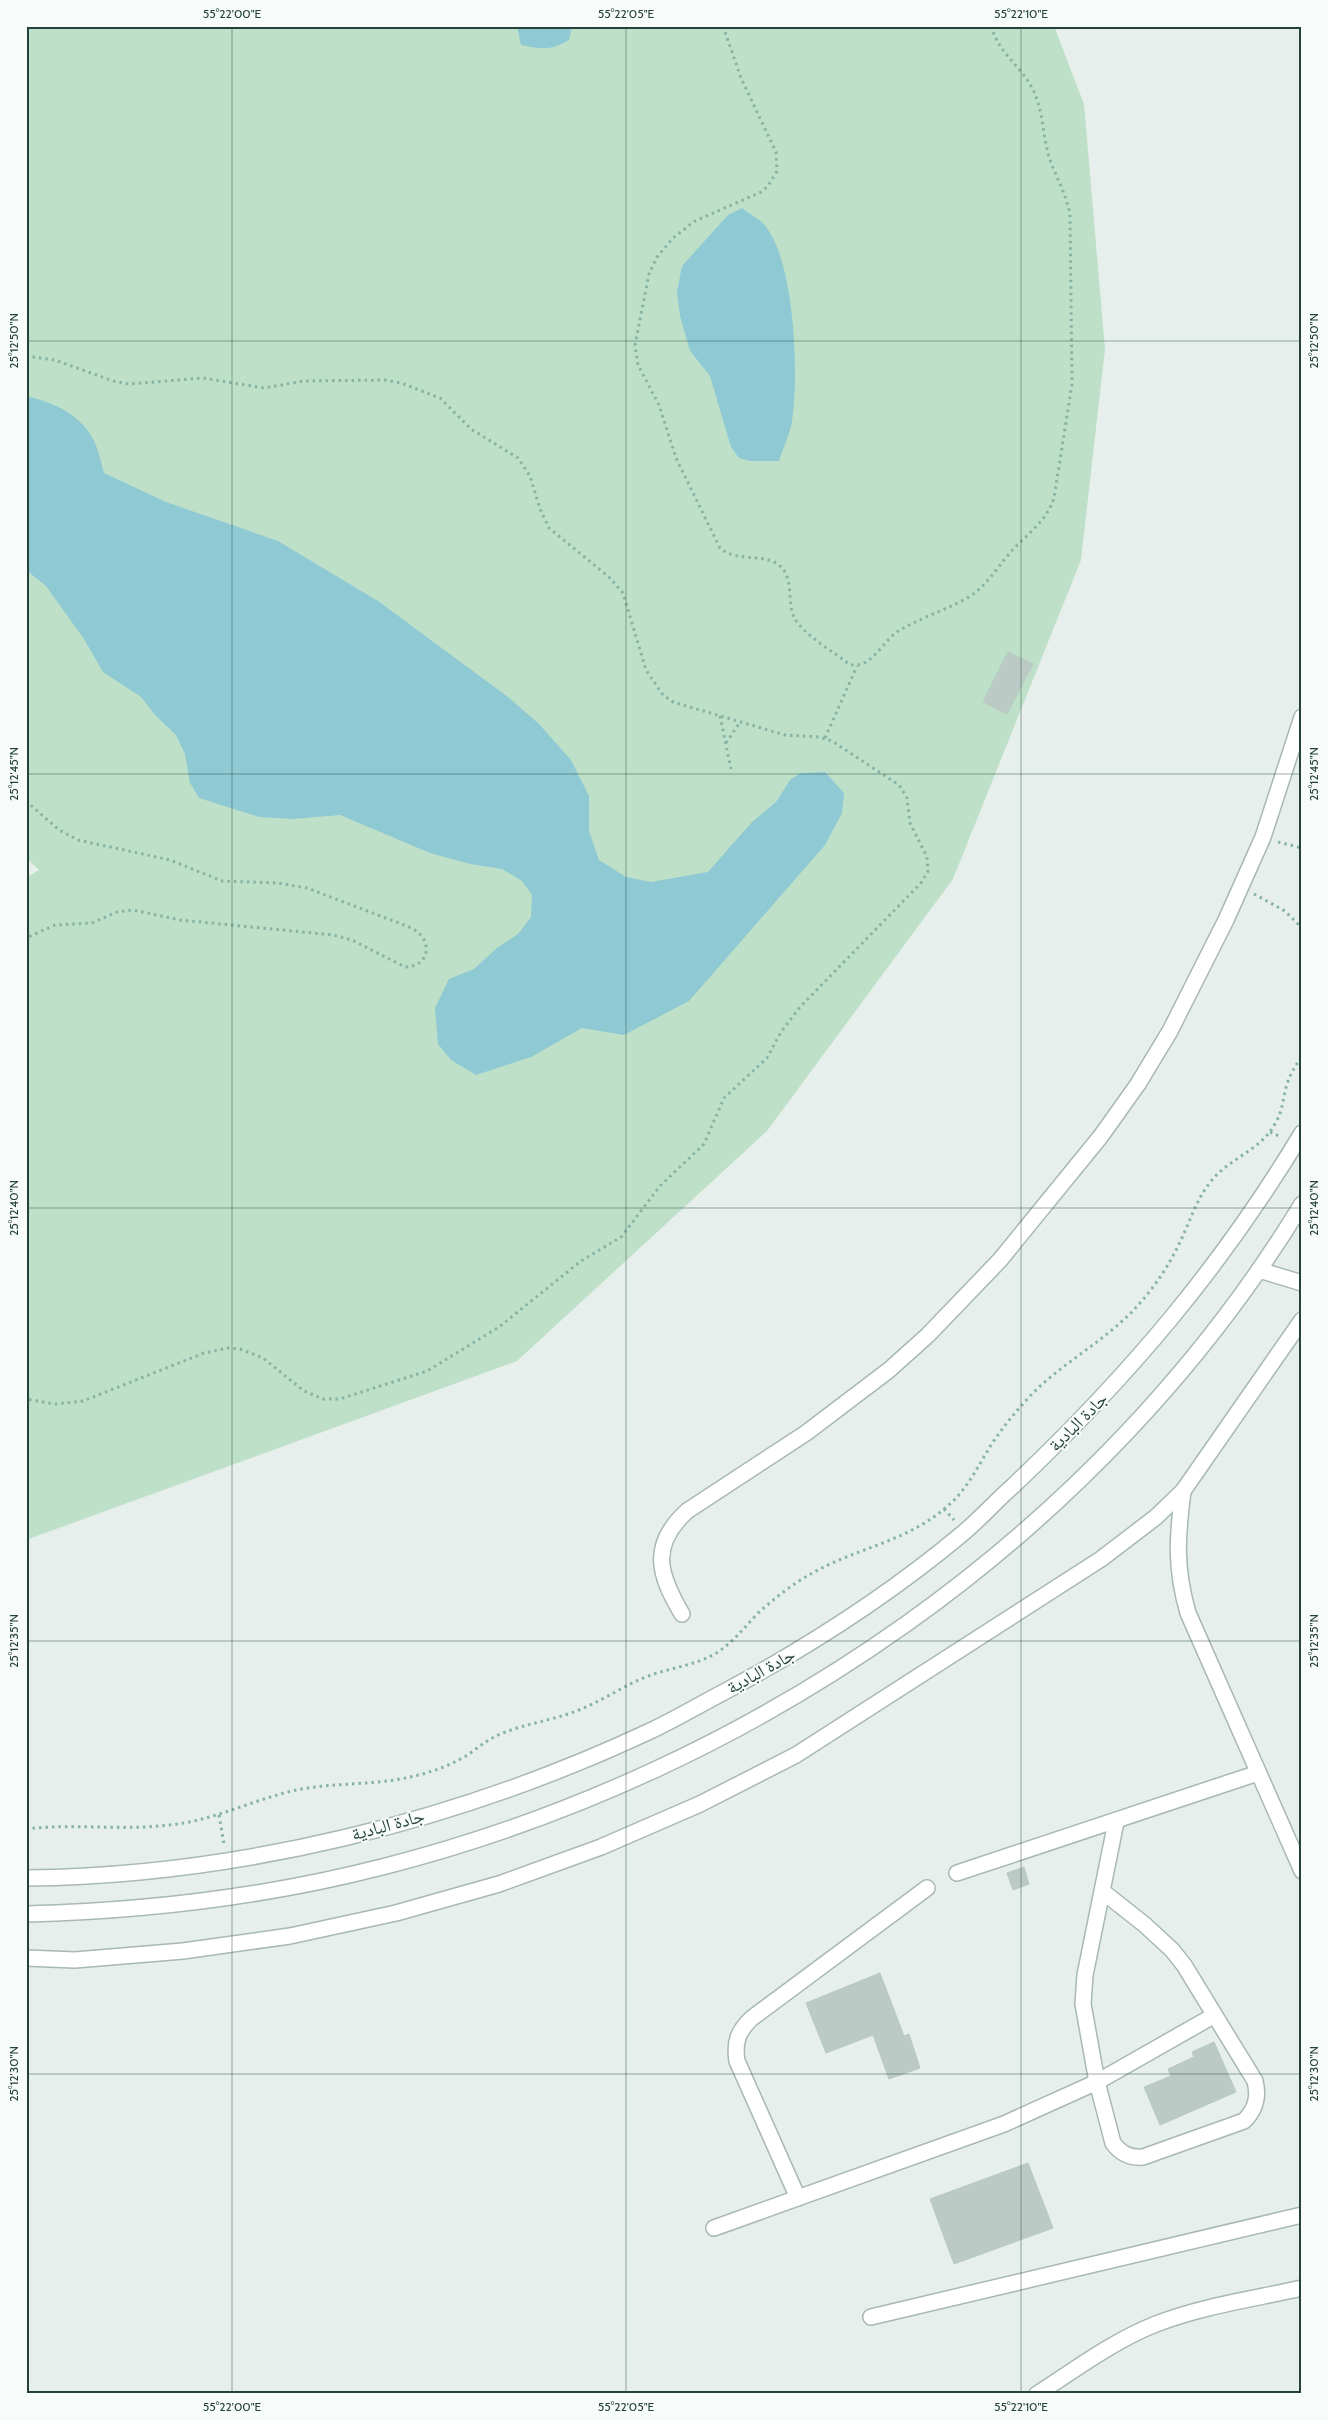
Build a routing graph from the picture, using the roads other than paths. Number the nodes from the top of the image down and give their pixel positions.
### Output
1 (1302, 717) edge
2 (1302, 1133) edge
3 (1302, 1204) edge
4 (1259, 1270) junction
5 (1302, 1283) edge
6 (1302, 1320) edge
7 (1183, 1492) junction
8 (682, 1614) dead end
9 (1258, 1773) junction
10 (1116, 1822) junction
11 (1302, 1871) edge
12 (957, 1873) dead end
13 (26, 1878) edge
14 (927, 1888) dead end
15 (1102, 1891) junction
16 (26, 1914) edge
17 (26, 1958) edge
18 (1213, 2016) junction
19 (1097, 2082) junction
20 (798, 2198) junction
21 (1302, 2215) edge
22 (714, 2228) dead end
23 (1302, 2288) edge
24 (871, 2317) dead end
25 (1037, 2394) edge

1 - 8 street
2 - 13 street, جادة البادية
3 - 4 street
4 - 5 street
4 - 16 street
6 - 7 street
7 - 9 street
7 - 17 street
9 - 10 street
9 - 11 street
10 - 12 street
10 - 15 street
14 - 20 street
15 - 18 street
15 - 19 street
18 - 19 street
18 - 19 street
19 - 20 street
20 - 22 street
21 - 24 street
23 - 25 street

